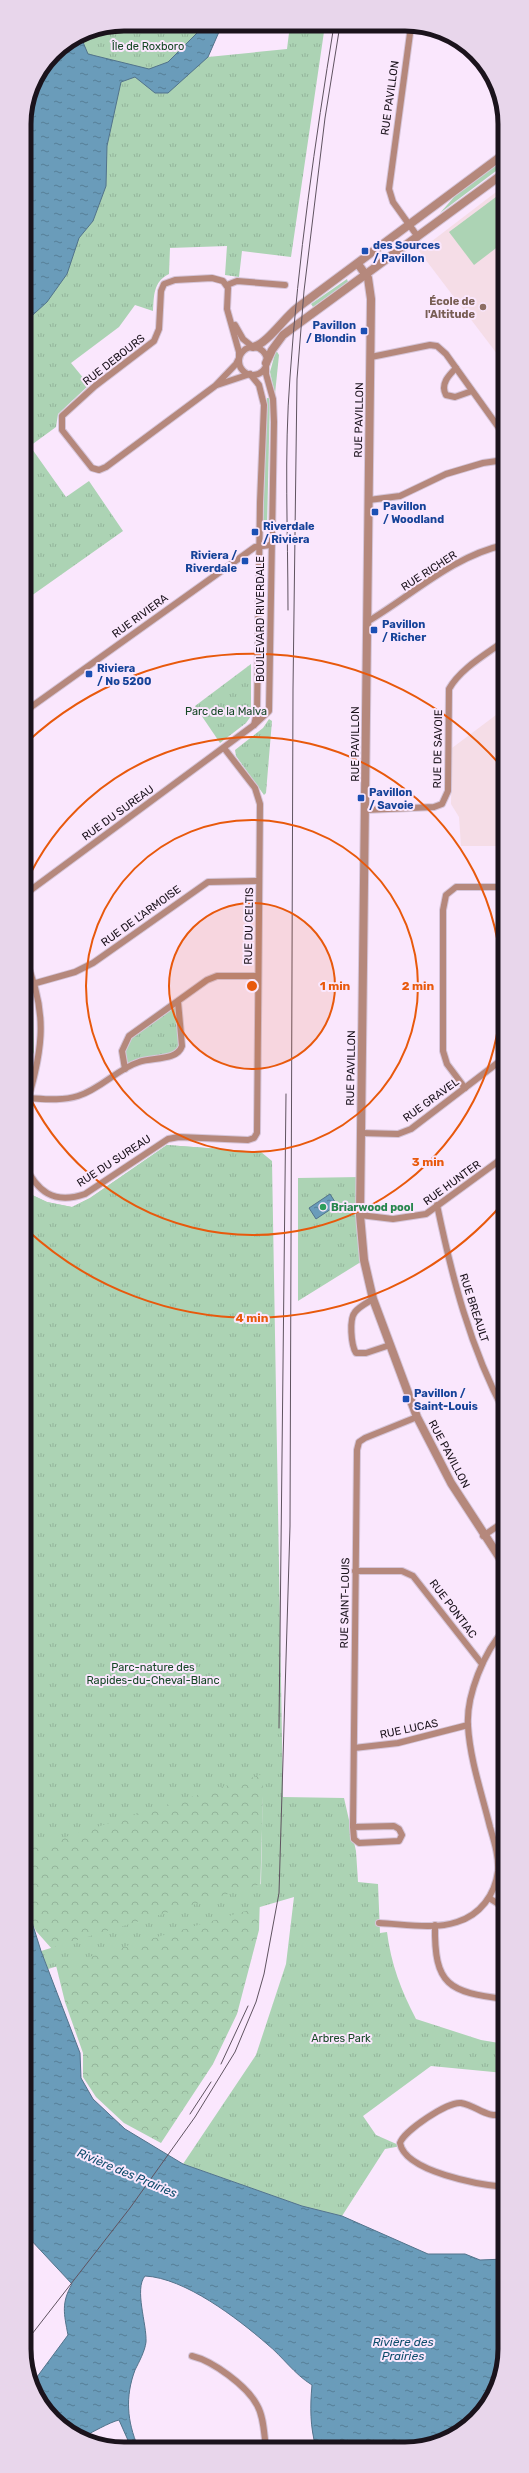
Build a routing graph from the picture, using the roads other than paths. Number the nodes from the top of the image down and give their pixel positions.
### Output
1 (410, 31) edge
2 (498, 158) edge
3 (498, 177) edge
4 (409, 225) junction
5 (418, 237) junction
6 (358, 264) junction
7 (366, 275) junction
8 (227, 285) junction
9 (285, 286) dead end
10 (231, 319) junction
11 (253, 347) junction
12 (371, 357) junction
13 (239, 358) junction
14 (266, 364) junction
15 (456, 368) junction
16 (250, 374) junction
17 (215, 386) junction
18 (472, 390) junction
19 (498, 427) edge
20 (498, 461) edge
21 (369, 500) junction
22 (270, 545) junction
23 (259, 546) junction
24 (498, 546) edge
25 (367, 622) junction
26 (498, 646) edge
27 (31, 707) edge
28 (254, 725) junction
29 (224, 748) junction
30 (366, 810) junction
31 (259, 881) junction
32 (498, 887) edge
33 (31, 890) edge
34 (31, 972) edge
35 (258, 976) junction
36 (36, 983) junction
37 (178, 1002) junction
38 (498, 1063) edge
39 (125, 1070) junction
40 (465, 1088) junction
41 (31, 1091) edge
42 (31, 1098) edge
43 (361, 1133) junction
44 (254, 1138) joint
45 (498, 1162) edge
46 (31, 1178) edge
47 (437, 1205) junction
48 (360, 1215) junction
49 (373, 1299) junction
50 (390, 1345) junction
51 (498, 1399) edge
52 (417, 1417) junction
53 (498, 1526) edge
54 (483, 1536) junction
55 (498, 1556) edge
56 (355, 1571) junction
57 (498, 1640) edge
58 (482, 1664) junction
59 (468, 1725) junction
60 (354, 1748) junction
61 (354, 1827) junction
62 (489, 1898) junction
63 (498, 1904) edge
64 (379, 1923) dead end
65 (435, 1925) junction
66 (498, 1997) edge
67 (498, 2115) edge
68 (498, 2186) edge
69 (192, 2356) dead end
70 (265, 2442) edge

1 - 4 street, RUE PAVILLON
2 - 4 street
3 - 5 street
4 - 5 street, RUE PAVILLON
4 - 6 street
5 - 7 street
6 - 7 street, RUE PAVILLON
6 - 11 street
7 - 12 street, RUE PAVILLON
7 - 14 street
8 - 9 street
8 - 10 street
8 - 17 street, RUE DEBOURS
10 - 11 street
10 - 13 street
11 - 13 street
11 - 14 street
12 - 15 street
12 - 21 street, RUE PAVILLON
13 - 16 street
13 - 17 street
14 - 16 street
14 - 22 street, BOULEVARD RIVERDALE
15 - 18 street
15 - 18 street
16 - 17 street
16 - 23 street, BOULEVARD RIVERDALE
18 - 19 street
20 - 21 street
21 - 25 street, RUE PAVILLON
22 - 23 street, RUE RIVIERA
22 - 28 street, BOULEVARD RIVERDALE
23 - 27 street, RUE RIVIERA
23 - 28 street, BOULEVARD RIVERDALE
24 - 25 street, RUE RICHER
25 - 30 street, RUE PAVILLON
26 - 30 street, RUE DE SAVOIE
28 - 29 street, BOULEVARD RIVERDALE
29 - 31 street, RUE DU CELTIS
29 - 33 street, RUE DU SUREAU
30 - 43 street, RUE PAVILLON
31 - 35 street, RUE DU CELTIS
31 - 36 street, RUE DE L'ARMOISE
32 - 40 street
34 - 36 street
35 - 37 street
35 - 44 street, RUE DU CELTIS
36 - 41 street
37 - 39 street
37 - 39 street
38 - 40 street, RUE GRAVEL
39 - 42 street
40 - 43 street, RUE GRAVEL
43 - 48 street, RUE PAVILLON
44 - 46 street, RUE DU SUREAU
45 - 47 street, RUE HUNTER
47 - 48 street, RUE HUNTER
47 - 51 street, RUE BREAULT
48 - 49 street, RUE PAVILLON
49 - 50 street, RUE PAVILLON
49 - 50 street
50 - 52 street, RUE PAVILLON
52 - 54 street, RUE PAVILLON
52 - 56 street, RUE SAINT-LOUIS
53 - 54 street
54 - 55 street, RUE PAVILLON
56 - 58 street, RUE PONTIAC
56 - 60 street, RUE SAINT-LOUIS
57 - 58 street
58 - 59 street
59 - 60 street, RUE LUCAS
59 - 62 street
60 - 61 street, RUE SAINT-LOUIS
61 - 61 street, RUE SAINT-LOUIS
62 - 63 street
62 - 65 street
64 - 65 street
65 - 66 street
67 - 68 street
69 - 70 street

